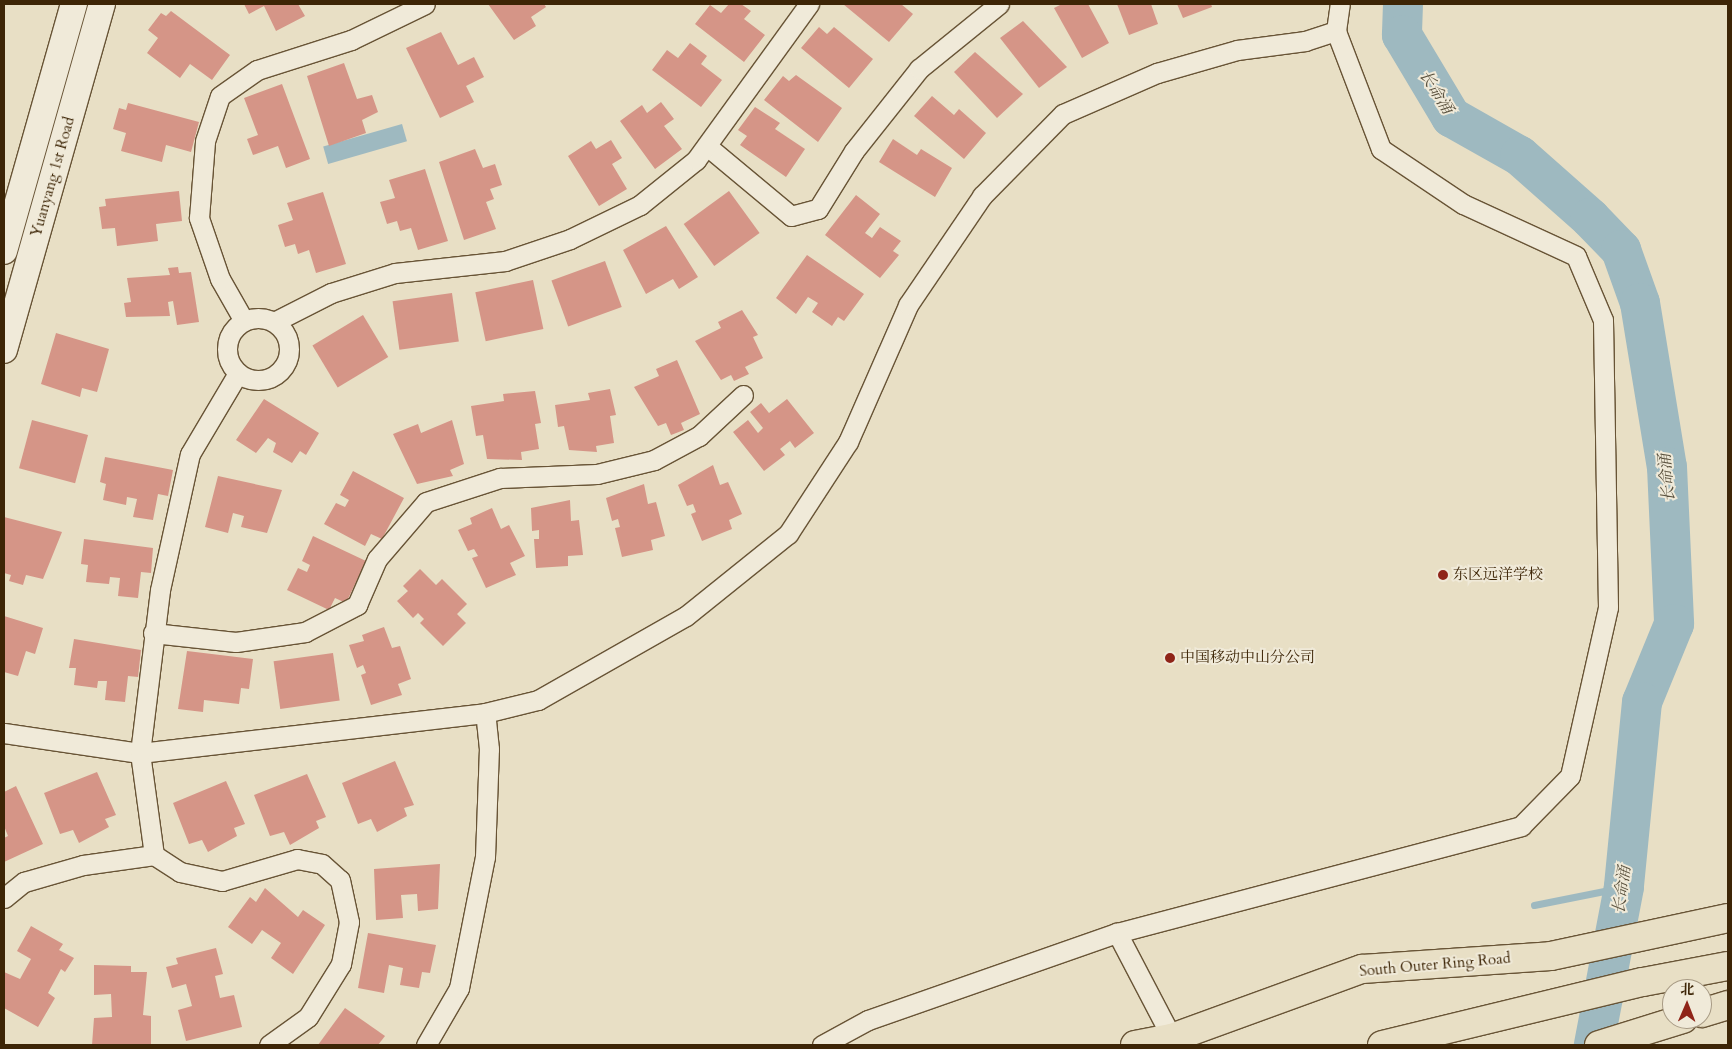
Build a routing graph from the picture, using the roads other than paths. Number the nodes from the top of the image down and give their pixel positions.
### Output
1 (74, 4) edge
2 (102, 4) edge
3 (425, 4) edge
4 (809, 4) edge
5 (999, 4) edge
6 (1340, 4) edge
7 (1336, 31) junction
8 (707, 146) junction
9 (4, 251) edge
10 (244, 321) junction
11 (274, 322) junction
12 (4, 350) edge
13 (238, 373) junction
14 (743, 395) dead end
15 (153, 633) junction
16 (485, 713) junction
17 (4, 733) edge
18 (140, 753) junction
19 (154, 855) junction
20 (4, 898) edge
21 (1728, 903) edge
22 (1728, 918) edge
23 (1654, 932) junction
24 (1117, 933) junction
25 (1728, 966) edge
26 (1728, 1005) edge
27 (1712, 1010) edge
28 (1662, 1026) edge
29 (1163, 1042) edge
30 (269, 1045) edge
31 (426, 1045) edge
32 (822, 1045) edge
33 (1135, 1045) edge
34 (1382, 1045) edge
35 (1599, 1045) edge

1 - 9 street, Yuanyang 1st Road
2 - 12 street, Yuanyang 1st Road
3 - 10 street
4 - 8 street
5 - 8 street
6 - 7 street
7 - 16 street
7 - 24 street
8 - 11 street
10 - 11 street
10 - 13 street
11 - 13 street
13 - 15 street
14 - 15 street
15 - 18 street
16 - 18 street
16 - 31 street
17 - 18 street
18 - 19 street
19 - 20 street
19 - 30 street
21 - 23 street
22 - 23 highway, South Outer Ring Road
23 - 29 highway, South Outer Ring Road
24 - 29 street
24 - 32 street
25 - 34 highway
26 - 27 highway
28 - 35 highway
29 - 33 highway, South Outer Ring Road

